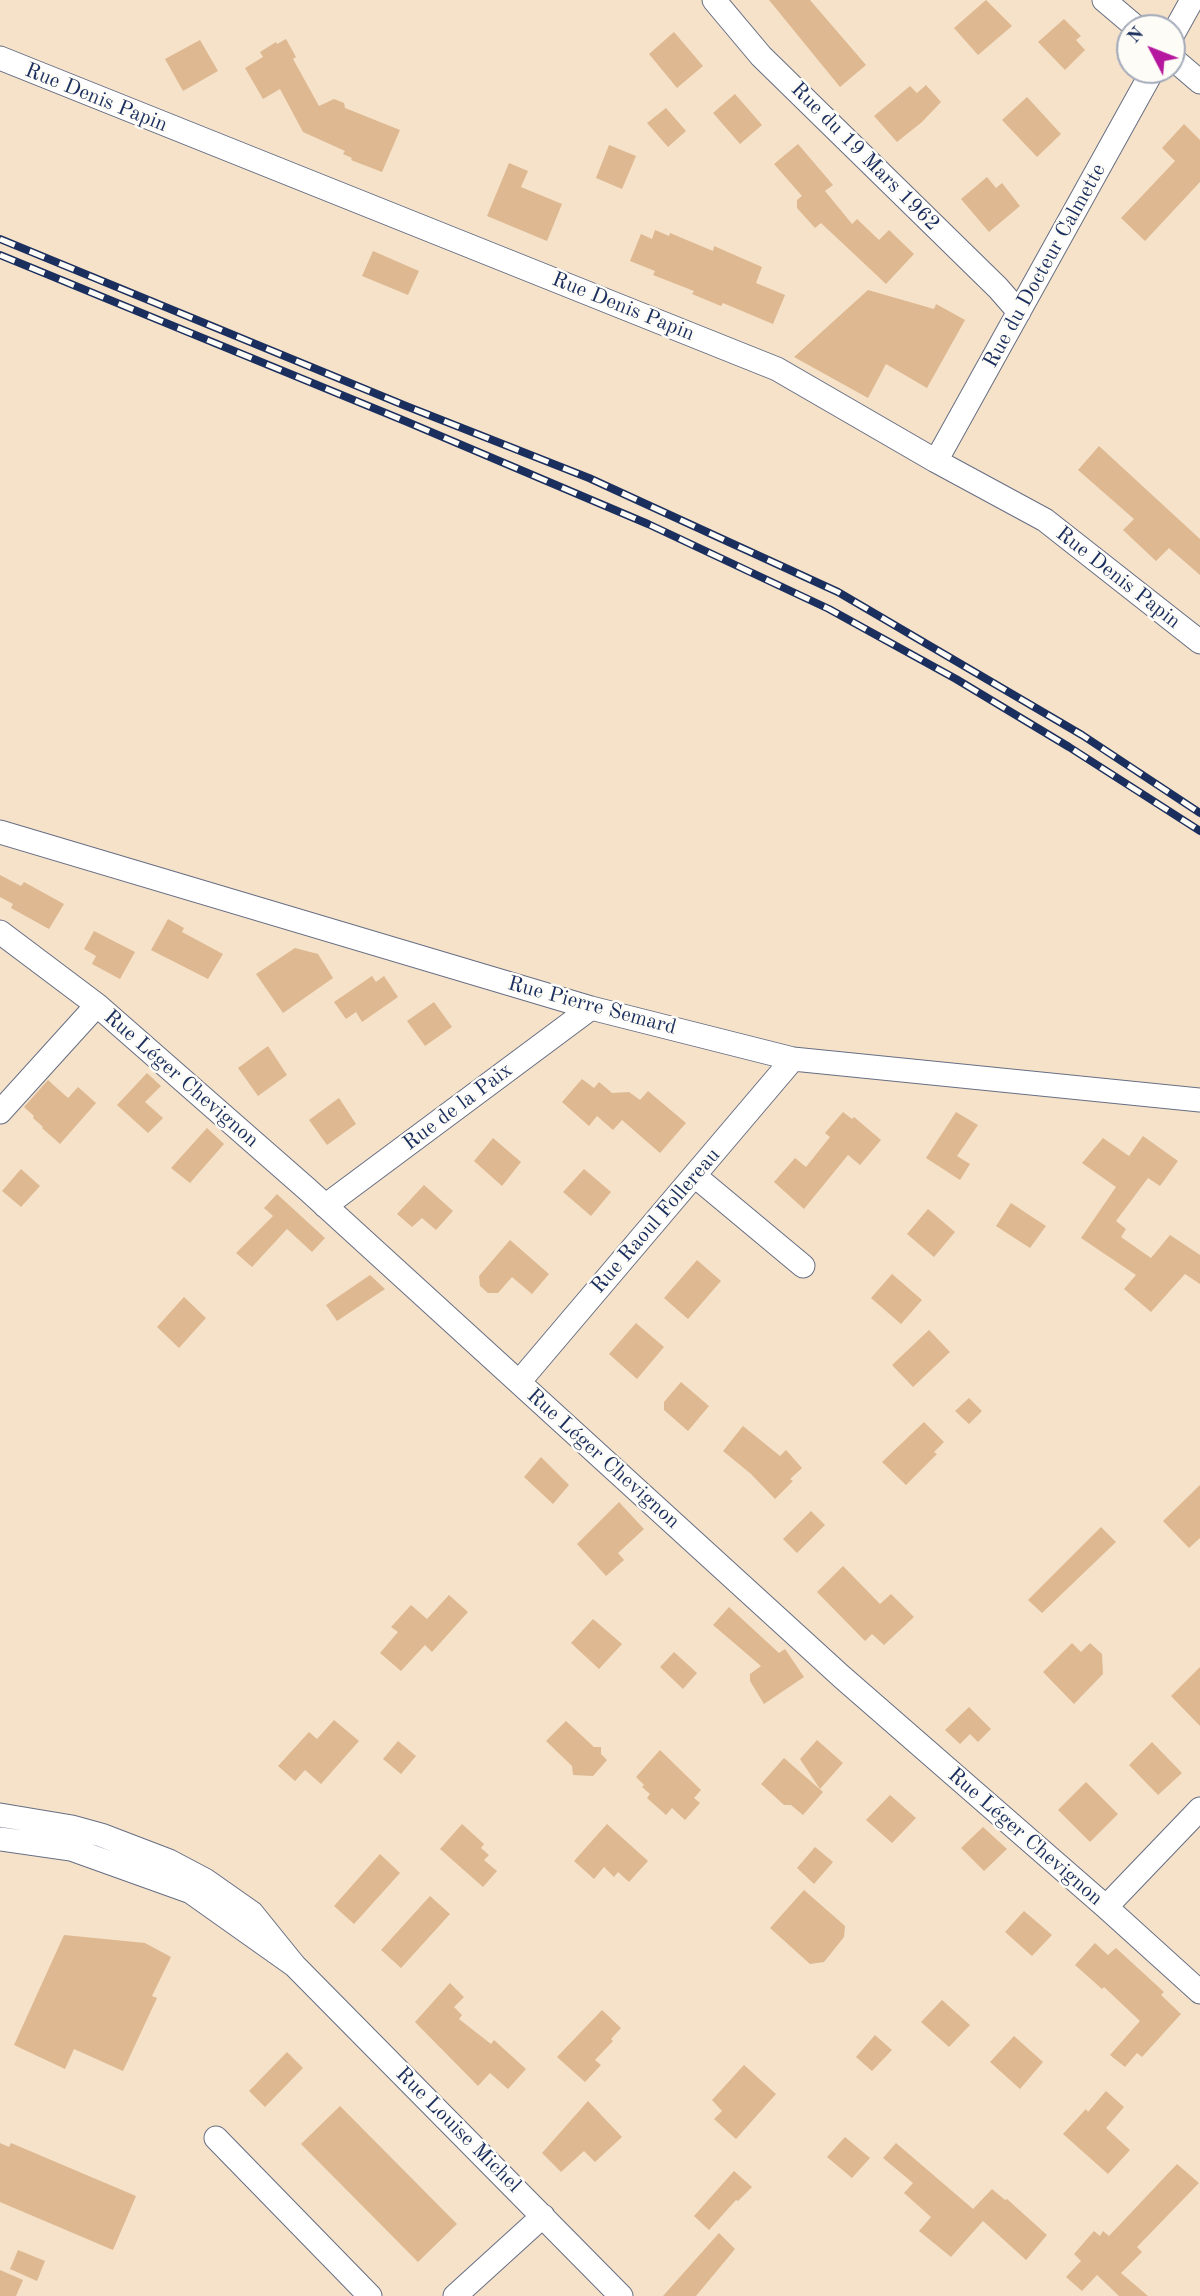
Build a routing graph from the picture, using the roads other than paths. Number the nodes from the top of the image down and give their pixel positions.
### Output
1 (714, 0) edge
2 (1104, 0) edge
3 (1120, 14) edge
4 (0, 58) edge
5 (1186, 70) edge
6 (1200, 82) edge
7 (1145, 84) edge
8 (1019, 312) junction
9 (936, 461) junction
10 (1200, 642) edge
11 (0, 832) edge
12 (0, 932) edge
13 (96, 1005) junction
14 (591, 1008) junction
15 (793, 1059) junction
16 (1200, 1100) edge
17 (0, 1112) edge
18 (695, 1176) junction
19 (325, 1206) junction
20 (803, 1266) dead end
21 (519, 1382) junction
22 (1200, 1808) edge
23 (0, 1815) edge
24 (0, 1839) edge
25 (1106, 1907) junction
26 (294, 1965) junction
27 (1200, 1992) edge
28 (216, 2138) dead end
29 (543, 2216) junction
30 (370, 2296) edge
31 (455, 2296) edge
32 (621, 2296) edge

1 - 8 street, Rue du 19 Mars 1962
2 - 3 street
4 - 9 street, Rue Denis Papin
5 - 6 street
7 - 8 street, Rue du Docteur Calmette
8 - 9 street, Rue du Docteur Calmette
9 - 10 street, Rue Denis Papin
11 - 14 street, Rue Pierre Semard
12 - 13 street, Rue Léger Chevignon
13 - 17 street
13 - 19 street, Rue Léger Chevignon
14 - 15 street, Rue Pierre Semard
14 - 19 street, Rue de la Paix
15 - 16 street, Rue Pierre Semard
15 - 18 street, Rue Raoul Follereau
18 - 20 street
18 - 21 street, Rue Raoul Follereau
19 - 21 street, Rue Léger Chevignon
21 - 25 street, Rue Léger Chevignon
22 - 25 street
23 - 26 street, Rue Louise Michel
24 - 26 street, Rue Louise Michel
25 - 27 street, Rue Léger Chevignon
26 - 29 street, Rue Louise Michel
28 - 30 street
29 - 31 street
29 - 32 street, Rue Louise Michel

